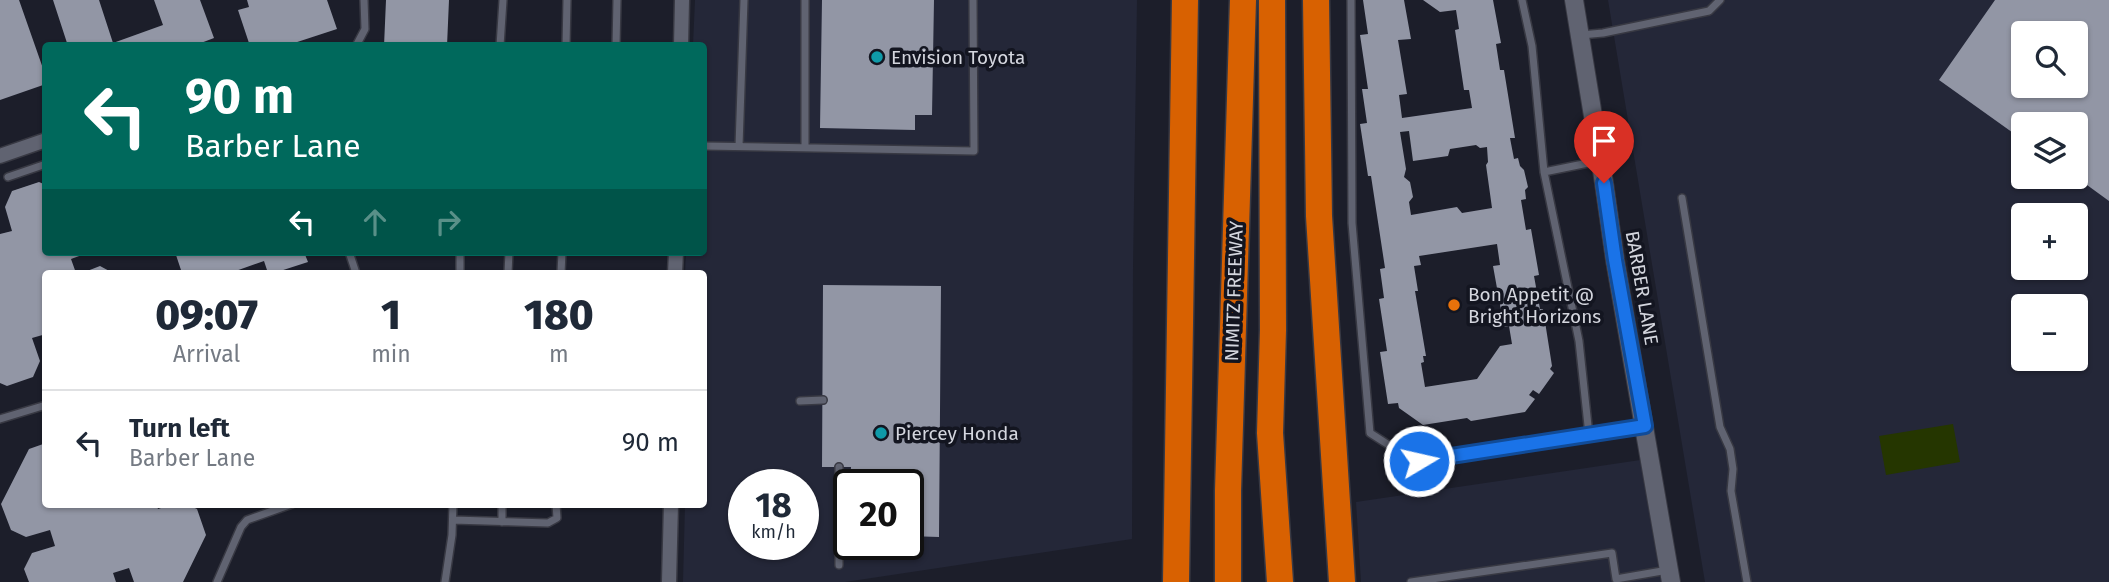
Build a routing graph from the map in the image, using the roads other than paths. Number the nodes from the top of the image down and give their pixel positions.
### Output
1 (364, 0) edge
2 (502, 0) edge
3 (567, 0) edge
4 (617, 0) edge
5 (682, 0) edge
6 (744, 0) edge
7 (805, 0) edge
8 (973, 0) edge
9 (1185, 0) edge
10 (1243, 0) edge
11 (1272, 0) edge
12 (1316, 0) edge
13 (1352, 0) edge
14 (1522, 0) edge
15 (1574, 0) edge
16 (1720, 0) edge
17 (1580, 36) junction
18 (358, 42) edge
19 (499, 42) edge
20 (566, 42) edge
21 (616, 42) edge
22 (681, 42) edge
23 (42, 141) edge
24 (707, 146) edge
25 (739, 146) junction
26 (804, 148) junction
27 (0, 156) edge
28 (1600, 160) junction
29 (42, 165) edge
30 (1544, 172) junction
31 (8, 177) dead end
32 (1682, 198) dead end
33 (823, 400) dead end
34 (800, 401) dead end
35 (42, 406) edge
36 (0, 419) edge
37 (1645, 426) junction
38 (1589, 435) junction
39 (839, 467) dead end
40 (281, 508) edge
41 (453, 508) edge
42 (502, 508) edge
43 (556, 508) edge
44 (671, 508) edge
45 (453, 520) junction
46 (502, 522) junction
47 (839, 565) dead end
48 (1670, 576) edge
49 (217, 582) edge
50 (445, 582) edge
51 (669, 582) edge
52 (1177, 582) edge
53 (1228, 582) edge
54 (1280, 582) edge
55 (1342, 582) edge
56 (1411, 582) edge
57 (1747, 582) edge

1 - 18 lane
2 - 19 lane
3 - 20 lane
4 - 21 lane
5 - 22 street
6 - 25 lane
7 - 26 lane
8 - 26 lane
9 - 52 highway
10 - 53 highway, NIMITZ FREEWAY
11 - 54 highway
12 - 55 highway
13 - 38 lane
14 - 30 lane
15 - 17 street, BARBER LANE
16 - 17 lane
17 - 28 street, BARBER LANE
23 - 27 street
24 - 25 lane
25 - 26 lane
28 - 30 lane
28 - 37 street, BARBER LANE
29 - 31 lane
30 - 38 lane
32 - 57 lane
33 - 34 lane
35 - 36 lane
37 - 38 lane
37 - 48 street, BARBER LANE
39 - 47 lane
40 - 49 lane
41 - 45 lane
42 - 46 lane
43 - 46 lane
44 - 51 street
45 - 46 lane
45 - 50 lane
48 - 56 lane

